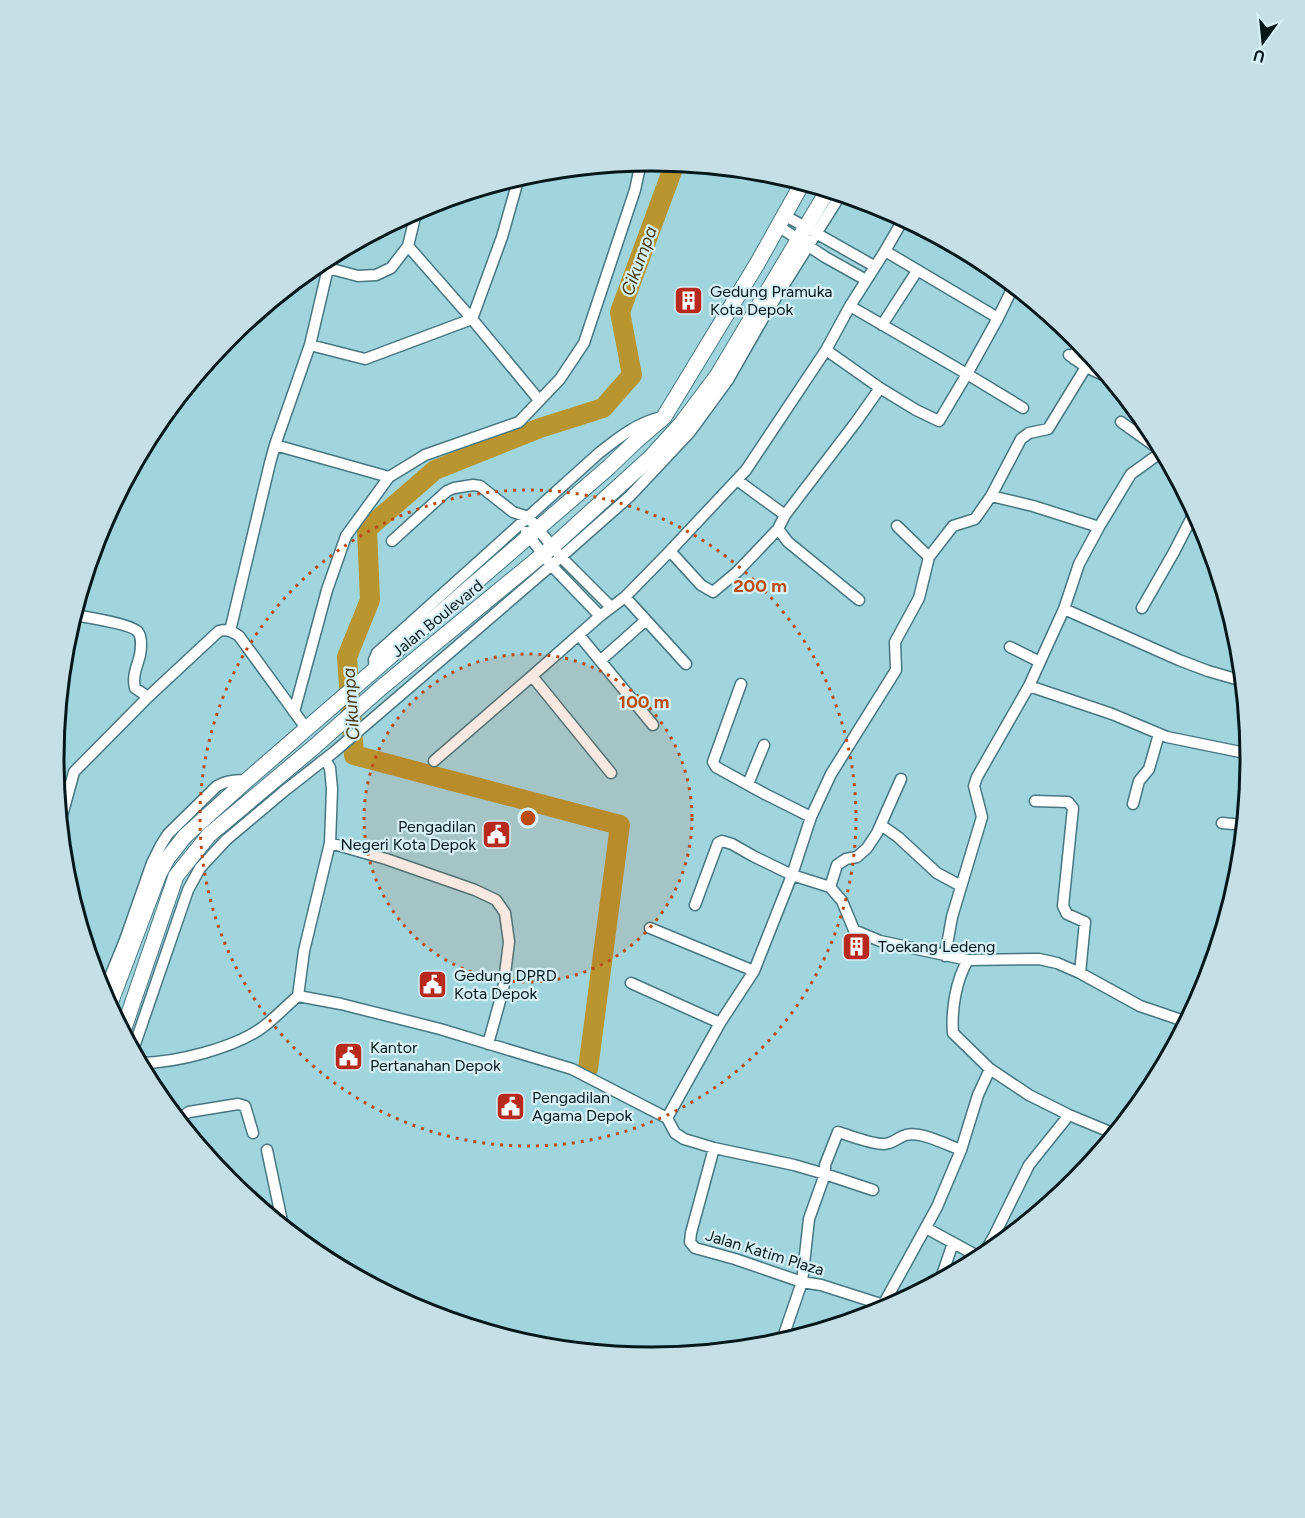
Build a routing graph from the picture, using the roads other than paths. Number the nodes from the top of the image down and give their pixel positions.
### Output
1 (639, 171) edge
2 (516, 187) edge
3 (799, 189) edge
4 (825, 197) edge
5 (836, 200) edge
6 (781, 220) junction
7 (414, 222) edge
8 (899, 226) edge
9 (807, 237) junction
10 (408, 246) junction
11 (885, 251) junction
12 (848, 252) junction
13 (334, 265) edge
14 (840, 266) junction
15 (874, 266) junction
16 (326, 270) edge
17 (917, 271) junction
18 (866, 280) junction
19 (1010, 293) edge
20 (850, 306) junction
21 (998, 318) junction
22 (472, 319) junction
23 (882, 325) junction
24 (310, 345) junction
25 (826, 350) junction
26 (1075, 350) edge
27 (1086, 367) junction
28 (1095, 371) edge
29 (967, 374) junction
30 (880, 388) junction
31 (539, 400) junction
32 (1023, 408) dead end
33 (664, 417) junction
34 (1121, 422) dead end
35 (1145, 439) edge
36 (275, 445) junction
37 (1156, 456) edge
38 (389, 477) junction
39 (737, 480) junction
40 (991, 496) junction
41 (513, 512) junction
42 (785, 515) junction
43 (528, 517) junction
44 (1190, 521) edge
45 (519, 525) junction
46 (897, 526) dead end
47 (1099, 528) junction
48 (778, 529) junction
49 (534, 533) junction
50 (392, 541) dead end
51 (670, 551) junction
52 (552, 556) junction
53 (929, 557) junction
54 (585, 581) junction
55 (576, 590) junction
56 (625, 597) junction
57 (859, 600) dead end
58 (611, 607) junction
59 (1142, 608) dead end
60 (1064, 609) junction
61 (600, 616) junction
62 (83, 617) edge
63 (646, 620) junction
64 (230, 631) junction
65 (579, 635) junction
66 (1010, 647) dead end
67 (600, 661) junction
68 (1040, 662) junction
69 (686, 664) dead end
70 (373, 672) junction
71 (532, 676) junction
72 (1234, 679) edge
73 (741, 684) dead end
74 (1029, 686) junction
75 (382, 687) junction
76 (148, 697) junction
77 (294, 712) junction
78 (652, 726) dead end
79 (306, 728) junction
80 (1159, 734) junction
81 (764, 745) dead end
82 (1240, 752) edge
83 (325, 759) junction
84 (434, 761) dead end
85 (611, 773) dead end
86 (901, 779) dead end
87 (246, 781) junction
88 (748, 784) junction
89 (66, 800) edge
90 (1035, 801) dead end
91 (1133, 804) dead end
92 (811, 817) junction
93 (1222, 823) dead end
94 (1236, 824) edge
95 (881, 825) junction
96 (330, 843) junction
97 (792, 875) junction
98 (961, 886) junction
99 (830, 887) junction
100 (696, 905) dead end
101 (650, 928) dead end
102 (945, 956) junction
103 (968, 960) junction
104 (754, 971) junction
105 (1080, 972) junction
106 (108, 981) edge
107 (631, 983) dead end
108 (114, 994) edge
109 (298, 996) junction
110 (1180, 1019) edge
111 (126, 1021) edge
112 (720, 1023) junction
113 (136, 1040) edge
114 (488, 1044) junction
115 (149, 1063) edge
116 (990, 1069) junction
117 (184, 1114) edge
118 (1069, 1115) junction
119 (668, 1118) junction
120 (1108, 1131) edge
121 (252, 1133) dead end
122 (714, 1148) junction
123 (267, 1150) dead end
124 (961, 1150) junction
125 (825, 1174) junction
126 (873, 1190) dead end
127 (279, 1212) edge
128 (926, 1228) junction
129 (1002, 1231) edge
130 (953, 1243) junction
131 (971, 1253) edge
132 (944, 1269) edge
133 (802, 1282) junction
134 (891, 1296) edge
135 (876, 1303) edge
136 (785, 1332) edge

1 - 31 street
2 - 22 street
3 - 6 main road, Jalan Boulevard
4 - 9 main road, Jalan Boulevard
5 - 9 street
6 - 9 street
6 - 33 main road, Jalan Boulevard
7 - 10 street
8 - 11 street
9 - 12 street
9 - 14 street
9 - 52 main road, Jalan Boulevard
10 - 13 street
10 - 22 street
11 - 15 street
11 - 17 street
12 - 14 street
12 - 15 street
14 - 18 street
15 - 18 street
16 - 24 street
17 - 21 street
17 - 23 street
18 - 20 street
19 - 21 street
20 - 23 street
20 - 25 street
21 - 29 street
22 - 24 street
22 - 31 street
23 - 29 street
24 - 36 street
25 - 30 street
25 - 39 street
26 - 27 street
27 - 28 street
27 - 40 street
29 - 30 street
29 - 32 street
30 - 42 street
31 - 38 street
33 - 43 street
33 - 49 main road, Jalan Boulevard
34 - 35 street
36 - 38 street
36 - 64 street
37 - 47 street
38 - 77 street
39 - 42 street
39 - 51 street
40 - 47 street
40 - 53 street
41 - 43 street
41 - 45 street
41 - 50 street
42 - 48 street
43 - 45 street
43 - 49 street
44 - 59 street
45 - 49 street
45 - 70 street
46 - 53 street
47 - 60 street
48 - 51 street
48 - 57 street
49 - 52 street
49 - 70 main road, Jalan Boulevard
51 - 56 street
52 - 54 street
52 - 55 street
52 - 75 main road, Jalan Boulevard
52 - 83 street
53 - 92 street
54 - 55 street
54 - 58 street
55 - 61 street
56 - 58 street
56 - 63 street
58 - 61 street
60 - 68 street
60 - 72 street
61 - 65 street
62 - 76 street
63 - 67 street
63 - 69 street
64 - 76 street
64 - 77 street
65 - 67 street
65 - 71 street
66 - 68 street
67 - 78 street
68 - 74 street
70 - 75 main road
70 - 79 main road, Jalan Boulevard
71 - 84 street
71 - 85 street
73 - 88 street
74 - 80 street
74 - 98 street
75 - 111 main road, Jalan Boulevard
76 - 89 street
77 - 79 street
79 - 87 main road, Jalan Boulevard
80 - 82 street
80 - 91 street
81 - 88 street
83 - 96 street
83 - 113 street
86 - 95 street
87 - 106 street
87 - 108 main road, Jalan Boulevard
88 - 92 street
90 - 105 street
92 - 97 street
93 - 94 street
95 - 98 street
95 - 99 street
96 - 109 street
96 - 114 street
97 - 99 street
97 - 100 street
97 - 104 street
98 - 102 street
99 - 102 street
101 - 104 street
102 - 103 street
103 - 105 street
103 - 116 street
104 - 112 street
105 - 110 street
107 - 112 street
109 - 114 street
109 - 115 street
112 - 119 street
114 - 119 street
116 - 118 street
116 - 124 street
117 - 121 street
118 - 120 street
118 - 129 street
119 - 122 street
122 - 125 street
122 - 133 street, Jalan Katim Plaza
123 - 127 street
124 - 125 street
124 - 128 street
125 - 126 street
125 - 133 street
128 - 130 street
128 - 134 street
130 - 131 street
130 - 132 street
133 - 135 street, Jalan Katim Plaza
133 - 136 street

